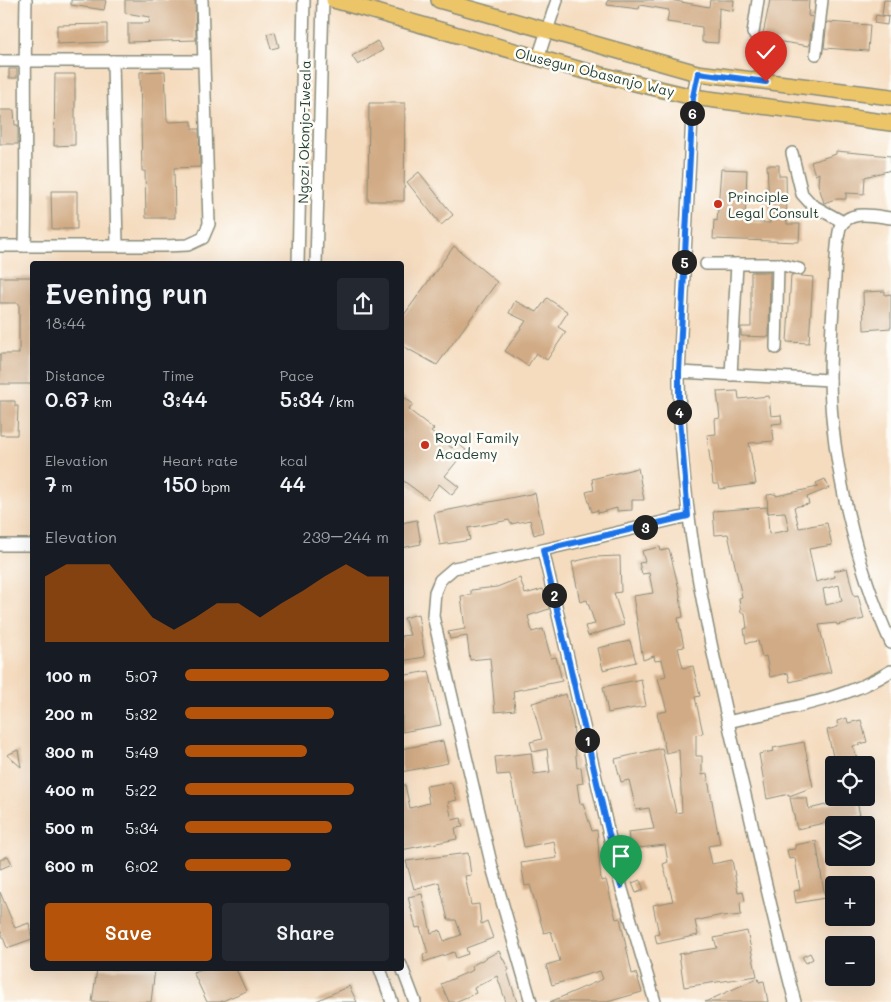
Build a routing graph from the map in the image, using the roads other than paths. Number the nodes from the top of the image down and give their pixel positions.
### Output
1 (26, 0) edge
2 (202, 0) edge
3 (304, 0) edge
4 (323, 0) edge
5 (334, 0) edge
6 (439, 0) edge
7 (557, 0) edge
8 (758, 0) edge
9 (822, 0) edge
10 (547, 30) junction
11 (753, 33) dead end
12 (816, 54) dead end
13 (538, 58) junction
14 (203, 60) junction
15 (114, 61) junction
16 (0, 62) edge
17 (24, 62) junction
18 (698, 73) junction
19 (693, 97) junction
20 (891, 98) edge
21 (891, 123) edge
22 (792, 153) dead end
23 (891, 218) edge
24 (842, 222) junction
25 (0, 246) edge
26 (25, 246) junction
27 (117, 246) junction
28 (298, 261) edge
29 (316, 261) edge
30 (706, 264) dead end
31 (737, 264) junction
32 (778, 264) junction
33 (800, 269) dead end
34 (776, 348) dead end
35 (679, 372) junction
36 (730, 375) junction
37 (830, 380) junction
38 (688, 516) junction
39 (0, 545) edge
40 (30, 545) edge
41 (543, 550) junction
42 (891, 643) edge
43 (891, 671) edge
44 (728, 722) junction
45 (381, 971) edge
46 (403, 971) edge
47 (392, 1002) edge
48 (415, 1002) edge
49 (531, 1002) edge
50 (655, 1002) edge
51 (795, 1002) edge

1 - 17 street
2 - 14 street
3 - 28 street, Ngozi Okonjo-Iweala
4 - 29 street, Ngozi Okonjo-Iweala
5 - 13 main road, Olusegun Obasanjo Way
6 - 10 main road, Olusegun Obasanjo Way
7 - 10 street
8 - 11 street
9 - 12 street
10 - 13 street
10 - 18 main road, Olusegun Obasanjo Way
13 - 19 main road, Olusegun Obasanjo Way
14 - 15 street
14 - 27 street
15 - 17 street
15 - 27 street
16 - 17 street
17 - 26 street
18 - 19 street
18 - 20 main road, Olusegun Obasanjo Way
19 - 21 main road, Olusegun Obasanjo Way
19 - 35 street
22 - 24 street
23 - 24 street
24 - 37 street
25 - 26 street
26 - 27 street
30 - 31 street
31 - 32 street
31 - 36 street
32 - 33 street
32 - 34 street
35 - 36 street
35 - 38 street
36 - 37 street
37 - 42 street
38 - 41 street
38 - 44 street
39 - 40 street
41 - 49 street
41 - 50 street
43 - 44 street
44 - 51 street
45 - 47 street
46 - 48 street

